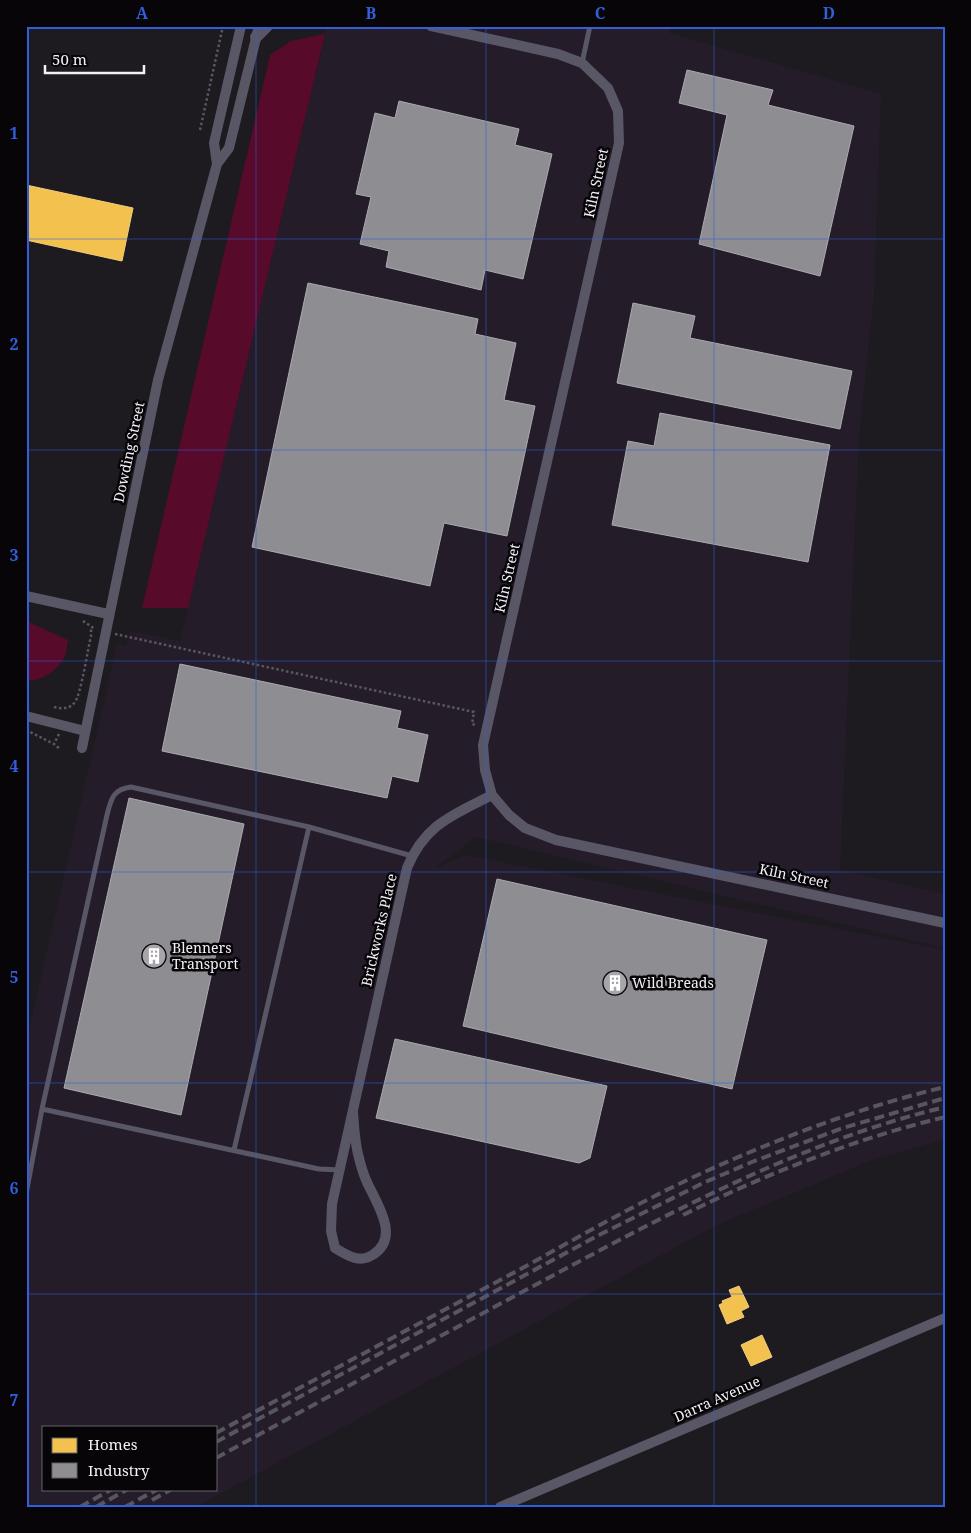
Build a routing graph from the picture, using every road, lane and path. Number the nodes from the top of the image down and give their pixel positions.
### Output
1 (224, 26) edge
2 (241, 26) edge
3 (267, 26) edge
4 (431, 26) edge
5 (590, 26) edge
6 (257, 32) edge
7 (582, 63) junction
8 (200, 130) dead end
9 (217, 164) junction
10 (26, 596) edge
11 (108, 614) junction
12 (81, 620) dead end
13 (91, 628) junction
14 (105, 632) junction
15 (54, 707) dead end
16 (26, 716) edge
17 (487, 727) junction
18 (26, 730) edge
19 (85, 731) junction
20 (54, 744) dead end
21 (82, 748) dead end
22 (492, 795) junction
23 (309, 827) junction
24 (412, 856) junction
25 (945, 922) edge
26 (42, 1109) junction
27 (353, 1112) junction
28 (234, 1150) junction
29 (340, 1170) junction
30 (26, 1194) edge
31 (945, 1318) edge
32 (500, 1507) edge

1 - 8 path
2 - 9 street, Dowding Street
3 - 6 street
4 - 7 street, Kiln Street
5 - 7 lane
6 - 9 street, Dowding Street
7 - 17 street, Kiln Street
9 - 11 street, Dowding Street
10 - 11 street
11 - 14 street, Dowding Street
12 - 13 path
13 - 14 path
13 - 15 path
14 - 17 path
14 - 19 street, Dowding Street
16 - 19 street
17 - 22 street, Kiln Street
18 - 20 path
19 - 21 street, Dowding Street
22 - 24 street, Brickworks Place
22 - 25 street, Kiln Street
23 - 24 lane
23 - 26 lane
23 - 28 lane
24 - 27 street, Brickworks Place
26 - 28 lane
26 - 30 lane
27 - 29 street, Brickworks Place
27 - 29 street, Brickworks Place
28 - 29 lane
31 - 32 street, Darra Avenue

